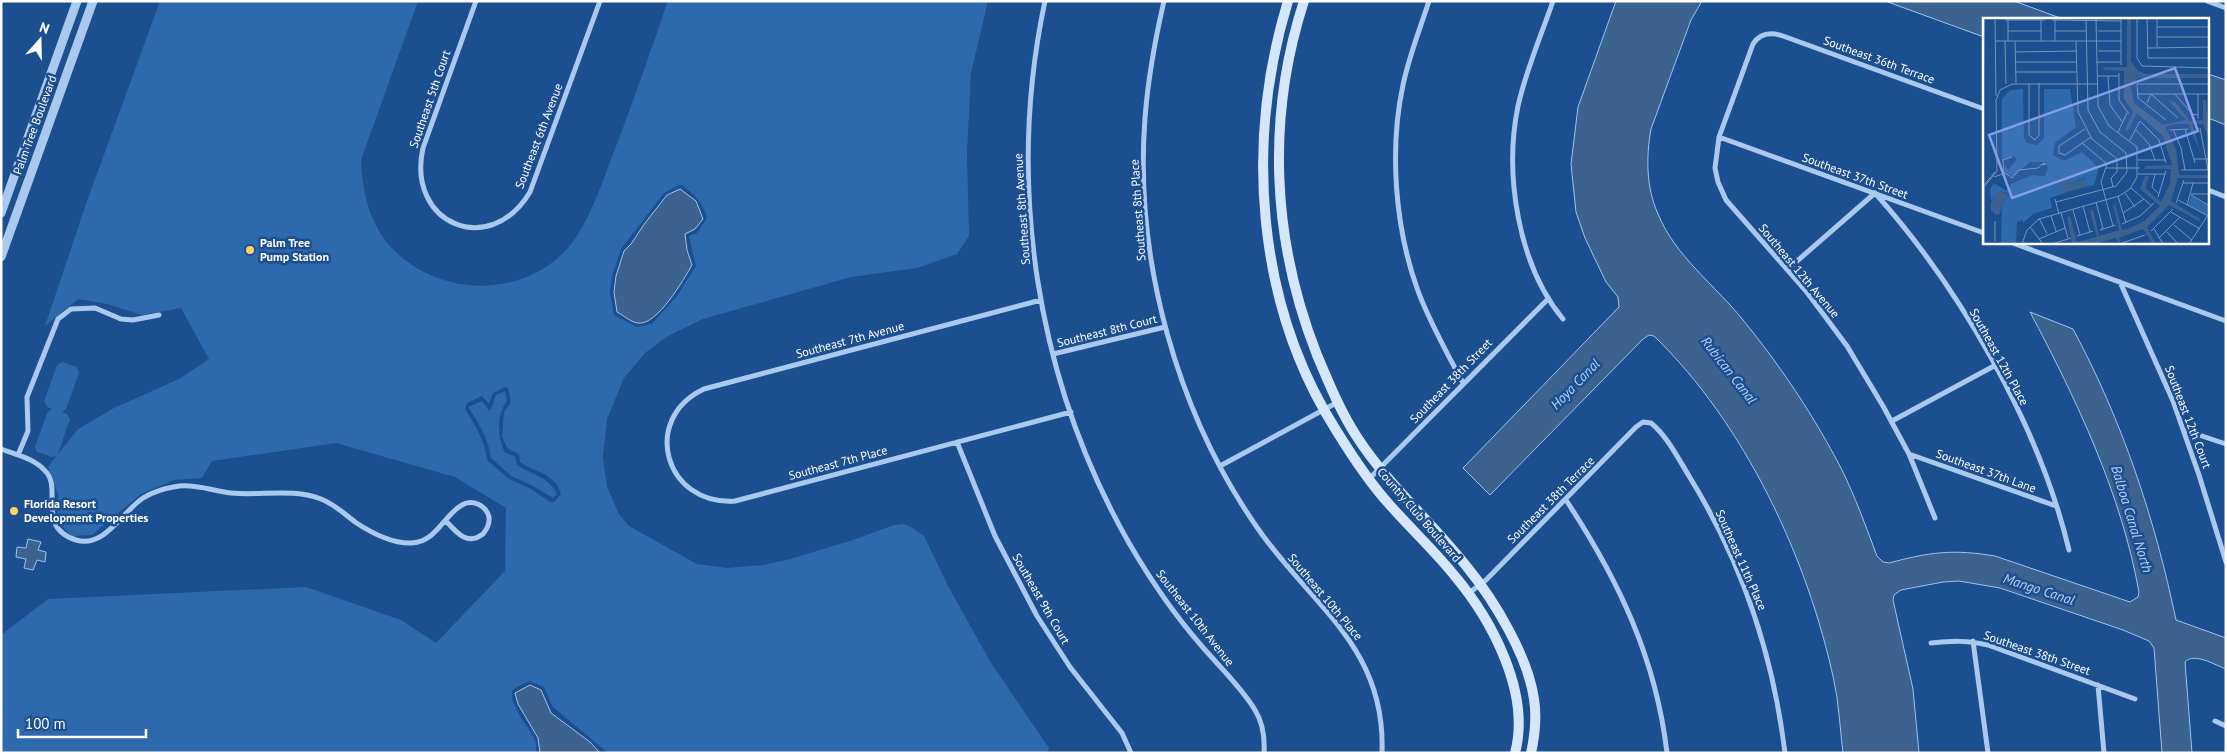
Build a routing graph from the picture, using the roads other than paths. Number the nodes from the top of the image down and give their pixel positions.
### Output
1 (77, 1) edge
2 (93, 1) edge
3 (476, 1) edge
4 (600, 1) edge
5 (1045, 1) edge
6 (1164, 1) edge
7 (1288, 1) edge
8 (1304, 1) edge
9 (1429, 1) edge
10 (1553, 1) edge
11 (2207, 1) edge
12 (2226, 8) edge
13 (1766, 34) joint
14 (1983, 109) edge
15 (1720, 137) junction
16 (2210, 191) edge
17 (1875, 193) junction
18 (2226, 197) edge
19 (1, 213) edge
20 (453, 223) joint
21 (1983, 233) edge
22 (2016, 244) edge
23 (1, 257) edge
24 (1788, 270) junction
25 (2120, 282) junction
26 (1548, 299) junction
27 (1041, 300) junction
28 (159, 315) dead end
29 (1563, 319) dead end
30 (2226, 321) edge
31 (1165, 327) junction
32 (1053, 354) junction
33 (1994, 366) junction
34 (1463, 383) junction
35 (1338, 402) junction
36 (1324, 410) junction
37 (1071, 412) junction
38 (674, 416) joint
39 (1647, 422) joint
40 (1892, 422) junction
41 (2184, 430) junction
42 (957, 442) junction
43 (2226, 444) edge
44 (1, 449) edge
45 (18, 454) junction
46 (1909, 454) junction
47 (1220, 466) junction
48 (1380, 469) junction
49 (1369, 479) junction
50 (1566, 500) junction
51 (2056, 506) junction
52 (1935, 518) dead end
53 (446, 521) junction
54 (2069, 550) dead end
55 (2226, 562) edge
56 (1480, 584) junction
57 (1469, 593) junction
58 (1973, 641) junction
59 (1931, 643) dead end
60 (2098, 685) junction
61 (2135, 699) dead end
62 (2215, 721) dead end
63 (2226, 726) edge
64 (1131, 753) edge
65 (1264, 753) edge
66 (1382, 753) edge
67 (1515, 753) edge
68 (1531, 753) edge
69 (1668, 753) edge
70 (1785, 753) edge
71 (1988, 753) edge
72 (2104, 753) edge

1 - 19 street, Palm Tree Boulevard
2 - 23 street, Palm Tree Boulevard
3 - 20 street, Southeast 5th Court
4 - 20 street, Southeast 6th Avenue
5 - 27 street, Southeast 8th Avenue
6 - 31 street, Southeast 8th Place
7 - 36 main road, Country Club Boulevard
8 - 35 main road, Country Club Boulevard
9 - 34 street
10 - 26 street
11 - 12 street
13 - 14 street, Southeast 36th Terrace
13 - 15 street, Southeast 12th Avenue
15 - 17 street, Southeast 37th Street
15 - 24 street, Southeast 12th Avenue
16 - 18 street
17 - 21 street, Southeast 37th Street
17 - 24 street
17 - 33 street, Southeast 12th Place
22 - 25 street
24 - 40 street, Southeast 12th Avenue
25 - 30 street
25 - 41 street, Southeast 12th Court
26 - 29 street
26 - 34 street, Southeast 38th Street
27 - 32 street, Southeast 8th Avenue
27 - 38 street, Southeast 7th Avenue
28 - 45 street
31 - 32 street, Southeast 8th Court
31 - 47 street, Southeast 8th Place
32 - 37 street, Southeast 8th Avenue
33 - 40 street
33 - 51 street, Southeast 12th Place
34 - 48 street, Southeast 38th Street
35 - 36 street
35 - 48 main road, Country Club Boulevard
36 - 47 street
36 - 49 main road, Country Club Boulevard
37 - 42 street, Southeast 7th Place
37 - 65 street, Southeast 10th Avenue
38 - 42 street, Southeast 7th Place
39 - 50 street, Southeast 38th Terrace
39 - 70 street, Southeast 11th Place
40 - 46 street, Southeast 12th Avenue
41 - 43 street
41 - 55 street, Southeast 12th Court
42 - 64 street, Southeast 9th Court
44 - 45 street
45 - 53 street
46 - 51 street, Southeast 37th Lane
46 - 52 street, Southeast 12th Avenue
47 - 66 street, Southeast 10th Place
48 - 49 street, Southeast 38th Street
48 - 56 main road, Country Club Boulevard
49 - 57 main road, Country Club Boulevard
50 - 56 street, Southeast 38th Terrace
50 - 69 street
51 - 54 street, Southeast 12th Place
53 - 53 street
56 - 57 street, Southeast 38th Terrace
56 - 68 main road, Country Club Boulevard
57 - 67 main road, Country Club Boulevard
58 - 59 street, Southeast 38th Street
58 - 60 street, Southeast 38th Street
58 - 71 street
60 - 61 street, Southeast 38th Street
60 - 72 street
62 - 63 street

